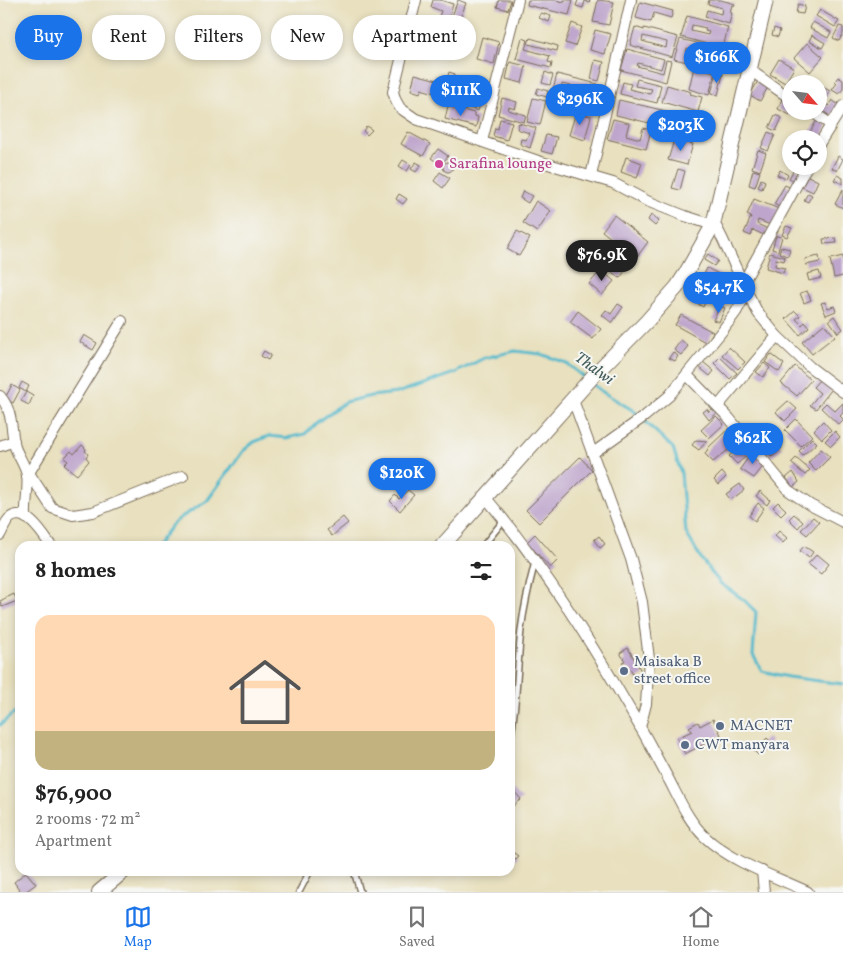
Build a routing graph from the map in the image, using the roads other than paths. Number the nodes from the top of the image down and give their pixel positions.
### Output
1 (416, 0) edge
2 (518, 0) edge
3 (631, 0) edge
4 (766, 0) edge
5 (750, 70) junction
6 (782, 93) edge
7 (843, 106) edge
8 (824, 120) edge
9 (830, 124) junction
10 (827, 130) edge
11 (482, 141) junction
12 (802, 175) edge
13 (591, 176) junction
14 (713, 224) junction
15 (745, 288) junction
16 (122, 320) dead end
17 (777, 336) junction
18 (687, 376) junction
19 (843, 392) edge
20 (0, 396) edge
21 (573, 400) junction
22 (718, 406) junction
23 (14, 441) junction
24 (0, 446) edge
25 (593, 454) junction
26 (28, 475) junction
27 (183, 476) dead end
28 (486, 498) junction
29 (26, 518) junction
30 (504, 520) junction
31 (843, 522) edge
32 (0, 534) edge
33 (48, 541) edge
34 (447, 541) edge
35 (487, 541) edge
36 (535, 562) junction
37 (515, 699) edge
38 (640, 727) junction
39 (762, 871) junction
40 (118, 876) edge
41 (307, 876) edge
42 (355, 876) edge
43 (99, 892) edge
44 (299, 892) edge
45 (360, 892) edge
46 (764, 892) edge
47 (808, 892) edge

1 - 11 street
2 - 11 street
3 - 13 street
4 - 5 street
5 - 6 street
5 - 14 street
7 - 9 street
8 - 9 street
9 - 10 street
11 - 13 street
12 - 15 street
13 - 14 street
14 - 15 street
14 - 21 street
15 - 17 street
15 - 18 street
16 - 26 street
17 - 19 street
17 - 22 street
18 - 22 street
18 - 25 street
20 - 23 street
21 - 25 street
21 - 28 street
22 - 31 street
23 - 24 street
23 - 26 street
25 - 38 street
26 - 27 street
26 - 29 street
28 - 30 street
28 - 34 street
29 - 32 street
29 - 33 street
30 - 35 lane
30 - 36 street
36 - 37 lane
36 - 38 street
38 - 39 street
39 - 46 street
39 - 47 street
40 - 43 street
41 - 44 lane
42 - 45 lane

